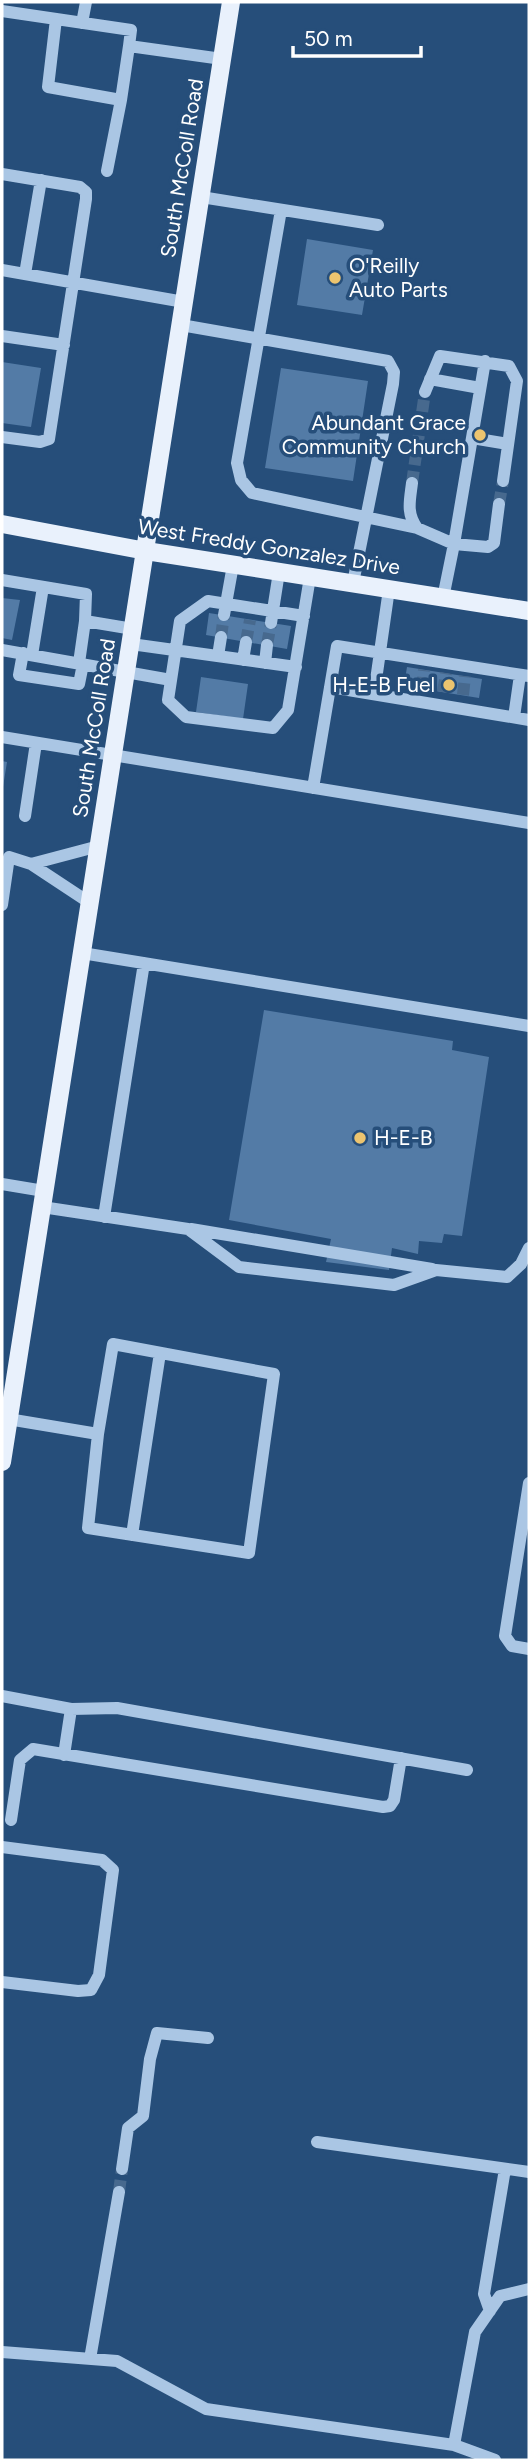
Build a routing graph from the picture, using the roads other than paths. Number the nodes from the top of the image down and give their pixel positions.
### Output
1 (86, 2) edge
2 (231, 2) edge
3 (2, 11) edge
4 (56, 19) junction
5 (82, 23) junction
6 (129, 46) junction
7 (222, 60) junction
8 (121, 100) junction
9 (107, 171) dead end
10 (2, 174) edge
11 (41, 180) junction
12 (201, 197) junction
13 (281, 210) junction
14 (378, 225) dead end
15 (2, 270) edge
16 (25, 274) junction
17 (74, 283) junction
18 (184, 302) junction
19 (181, 325) junction
20 (2, 336) edge
21 (259, 338) junction
22 (64, 345) junction
23 (485, 361) junction
24 (430, 379) junction
25 (481, 388) junction
26 (425, 392) tunnel mouth
27 (2, 437) edge
28 (472, 438) junction
29 (508, 444) junction
30 (503, 481) tunnel mouth
31 (412, 483) tunnel mouth
32 (499, 504) tunnel mouth
33 (366, 516) junction
34 (2, 524) edge
35 (417, 528) junction
36 (454, 544) junction
37 (146, 551) junction
38 (233, 565) junction
39 (279, 572) junction
40 (310, 577) junction
41 (2, 580) edge
42 (353, 583) junction
43 (43, 587) junction
44 (389, 589) junction
45 (443, 598) junction
46 (225, 609) junction
47 (529, 611) edge
48 (304, 615) junction
49 (272, 617) junction
50 (85, 621) junction
51 (132, 636) junction
52 (221, 638) tunnel mouth
53 (246, 642) tunnel mouth
54 (267, 645) tunnel mouth
55 (2, 650) edge
56 (175, 650) junction
57 (380, 653) junction
58 (28, 654) junction
59 (218, 656) junction
60 (243, 660) junction
61 (81, 663) junction
62 (265, 663) junction
63 (296, 667) junction
64 (127, 672) junction
65 (525, 676) edge
66 (171, 680) junction
67 (330, 687) junction
68 (374, 694) junction
69 (514, 717) junction
70 (529, 720) edge
71 (2, 737) edge
72 (36, 743) junction
73 (113, 756) junction
74 (313, 788) junction
75 (25, 816) dead end
76 (529, 823) edge
77 (99, 846) junction
78 (5, 857) edge
79 (31, 864) junction
80 (90, 903) junction
81 (2, 905) edge
82 (82, 953) junction
83 (144, 963) junction
84 (529, 1026) edge
85 (2, 1184) edge
86 (43, 1199) junction
87 (104, 1217) junction
88 (188, 1229) junction
89 (529, 1248) edge
90 (436, 1270) junction
91 (160, 1353) junction
92 (8, 1419) junction
93 (98, 1434) junction
94 (2, 1459) edge
95 (529, 1483) edge
96 (132, 1535) junction
97 (529, 1649) edge
98 (2, 1696) edge
99 (71, 1709) junction
100 (64, 1755) junction
101 (401, 1758) junction
102 (467, 1770) dead end
103 (11, 1820) dead end
104 (5, 1847) edge
105 (2, 1982) edge
106 (208, 2038) dead end
107 (317, 2142) dead end
108 (122, 2169) tunnel mouth
109 (505, 2169) junction
110 (529, 2172) edge
111 (119, 2192) tunnel mouth
112 (529, 2289) edge
113 (490, 2311) junction
114 (2, 2352) edge
115 (90, 2359) junction
116 (454, 2445) junction
117 (495, 2460) edge

1 - 5 street
2 - 7 main road, South McColl Road
3 - 4 street
4 - 5 street
4 - 8 street
5 - 6 street
6 - 7 street
6 - 8 street
7 - 12 main road, South McColl Road
8 - 9 street
10 - 11 street
11 - 16 street
11 - 17 street
12 - 13 street
12 - 18 main road, South McColl Road
13 - 14 street
13 - 21 street
15 - 16 street
16 - 17 street
17 - 18 street
17 - 22 street
18 - 19 main road, South McColl Road
19 - 21 street
19 - 37 main road, South McColl Road
20 - 22 street
21 - 33 street
21 - 33 street
22 - 27 street
23 - 24 street
23 - 25 street
23 - 29 street
24 - 25 street
24 - 26 street
25 - 28 street
28 - 29 street
28 - 36 street
29 - 30 street
31 - 35 street
32 - 36 street
33 - 35 street
33 - 42 street
34 - 37 main road, West Freddy Gonzalez Drive
35 - 36 street
36 - 45 street
37 - 38 main road, West Freddy Gonzalez Drive
37 - 51 main road, South McColl Road
38 - 39 main road, West Freddy Gonzalez Drive
38 - 46 street
39 - 40 main road, West Freddy Gonzalez Drive
39 - 49 street
40 - 42 main road, West Freddy Gonzalez Drive
40 - 48 street
41 - 43 street
42 - 44 main road, West Freddy Gonzalez Drive
43 - 50 street
43 - 58 street
44 - 45 main road, West Freddy Gonzalez Drive
44 - 57 street
45 - 47 main road, West Freddy Gonzalez Drive
46 - 49 street
46 - 56 street
48 - 49 street
48 - 63 street
50 - 51 street
50 - 61 street
51 - 56 street
51 - 64 main road, South McColl Road
52 - 59 street
53 - 60 street
54 - 62 street
55 - 58 street
56 - 59 street
56 - 66 street
57 - 65 street
57 - 67 street
57 - 68 street
58 - 61 street
58 - 61 street
59 - 60 street
60 - 62 street
61 - 64 street
62 - 63 street
63 - 66 street
64 - 66 street
64 - 73 main road, South McColl Road
65 - 69 street
67 - 68 street
67 - 74 street
68 - 69 street
69 - 70 street
71 - 72 street
72 - 73 street
72 - 75 street
73 - 74 street
73 - 77 main road, South McColl Road
74 - 76 street
77 - 79 street
77 - 80 main road, South McColl Road
78 - 79 street
78 - 81 street
79 - 80 street
80 - 82 main road, South McColl Road
82 - 83 street
82 - 86 main road, South McColl Road
83 - 84 street
83 - 87 street
85 - 86 street
86 - 87 street
86 - 92 main road, South McColl Road
87 - 88 street
88 - 90 street
88 - 90 street
89 - 90 street
91 - 93 street
91 - 96 street
91 - 96 street
92 - 93 street
92 - 94 main road, South McColl Road
93 - 96 street
95 - 97 street
98 - 99 street
99 - 100 street
99 - 101 street
100 - 101 street
100 - 103 street
101 - 102 street
104 - 105 street
106 - 108 street
107 - 109 street
109 - 110 street
109 - 113 street
111 - 115 street
112 - 113 street
113 - 116 street
114 - 115 street
115 - 116 street
116 - 117 street

